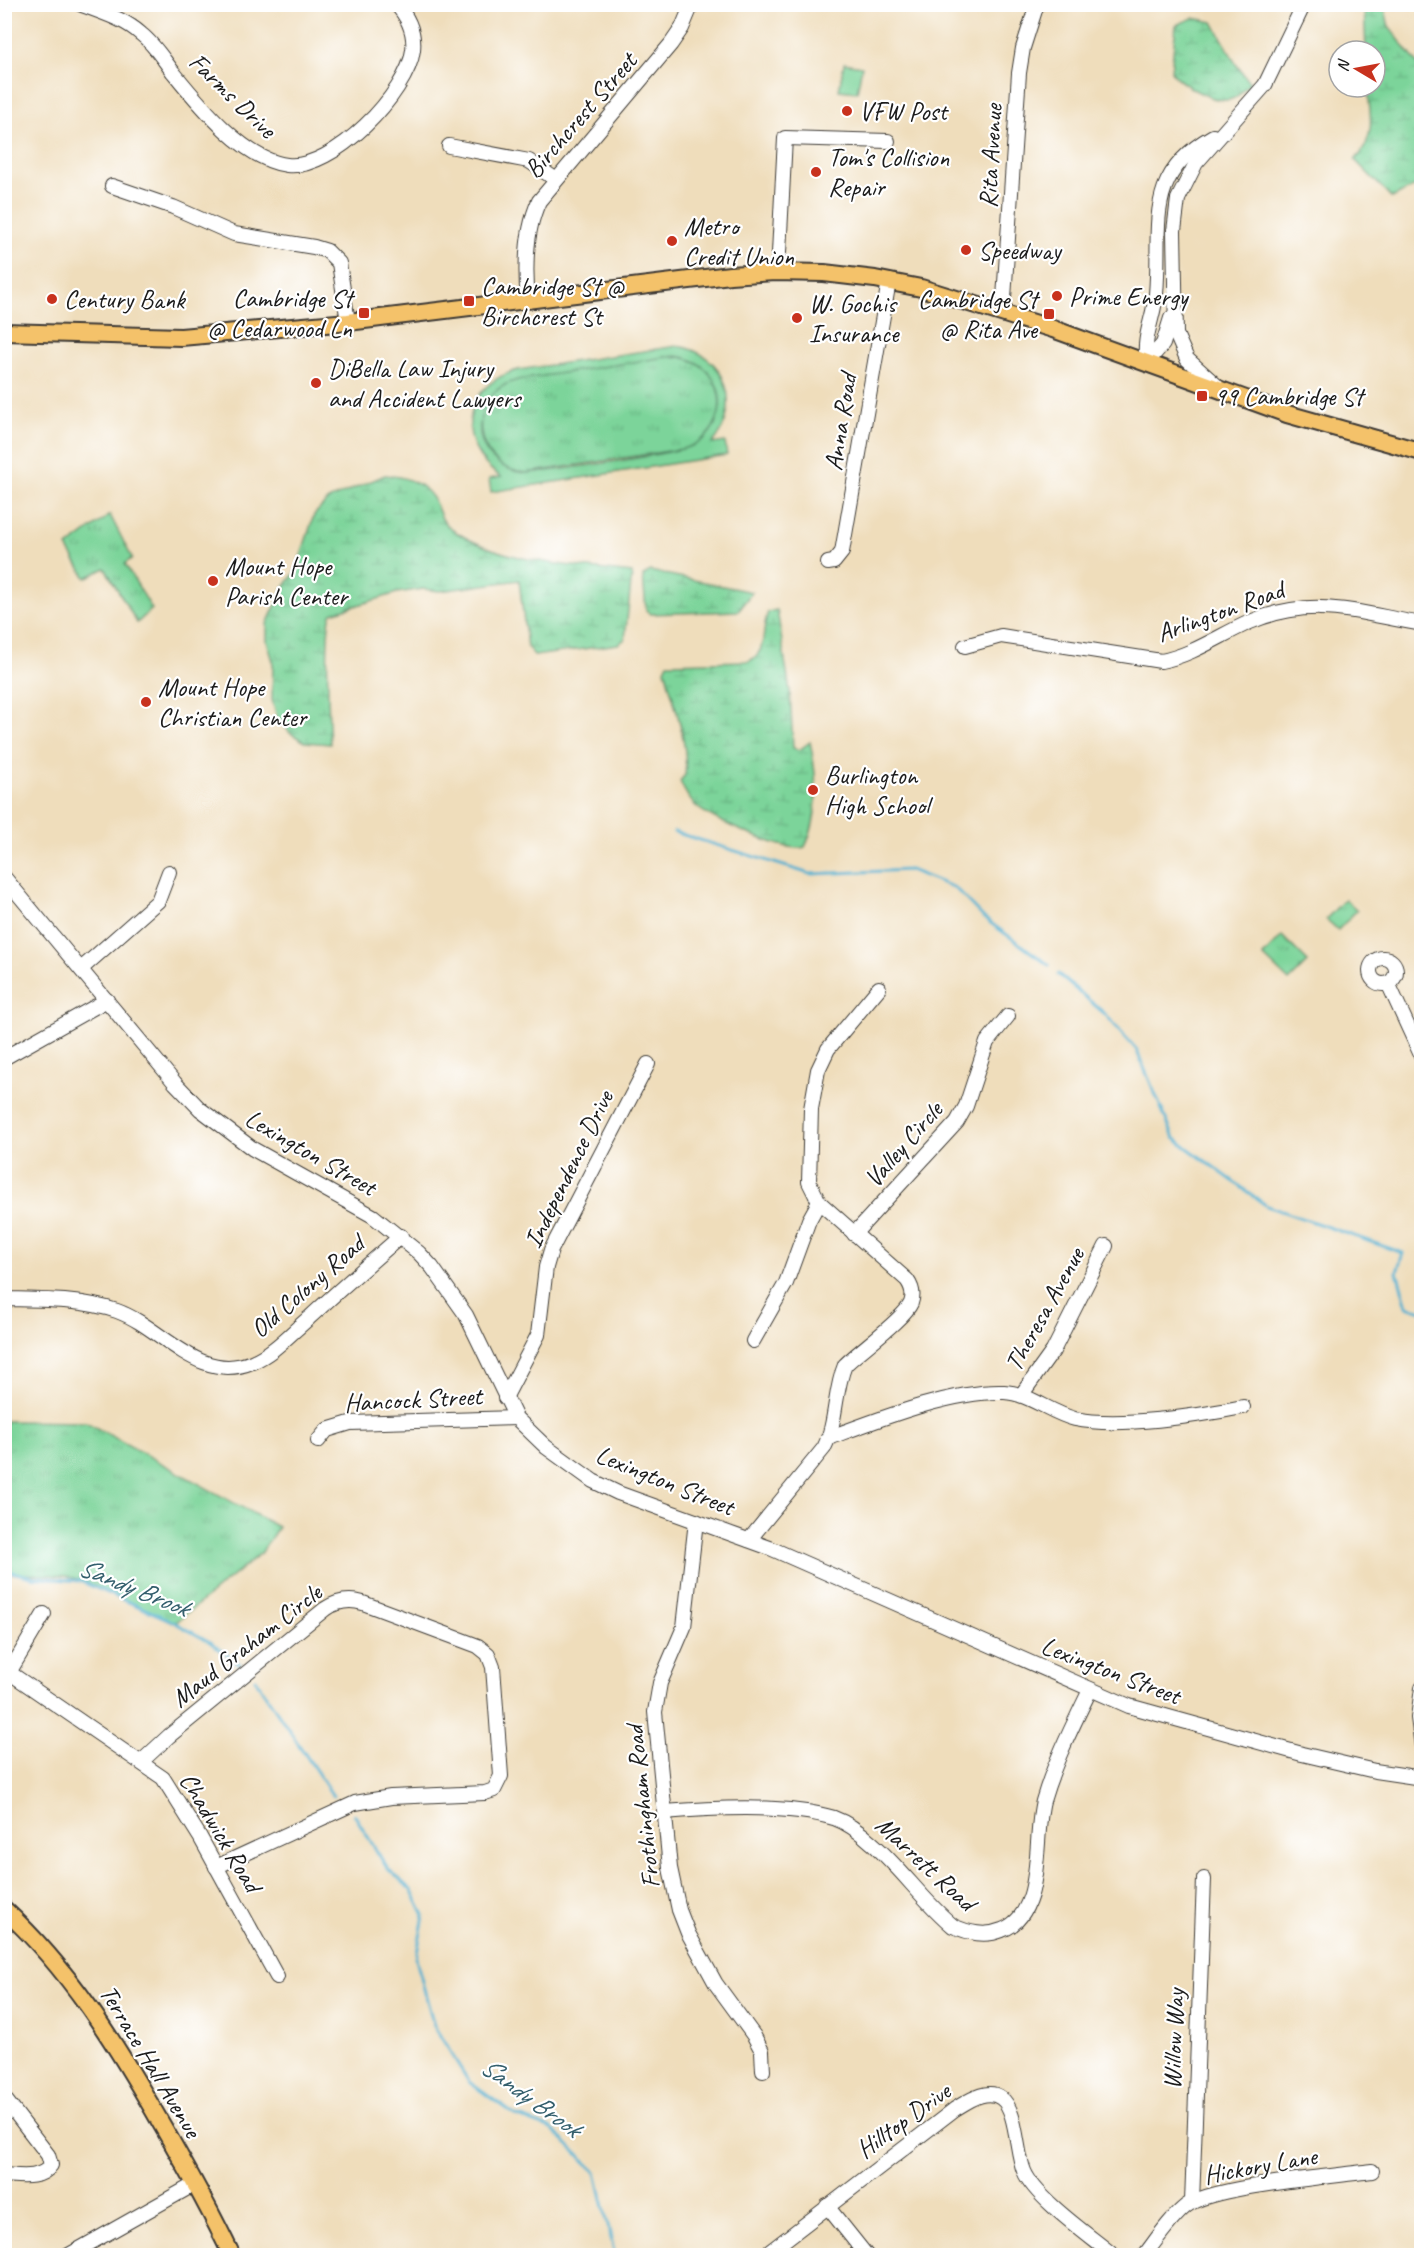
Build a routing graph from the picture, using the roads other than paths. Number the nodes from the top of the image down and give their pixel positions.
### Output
1 (80, 4) edge
2 (396, 4) edge
3 (692, 4) edge
4 (1037, 4) edge
5 (1304, 4) edge
6 (1223, 131) junction
7 (888, 141) dead end
8 (449, 146) dead end
9 (555, 179) junction
10 (112, 186) dead end
11 (778, 272) junction
12 (889, 281) junction
13 (1175, 288) junction
14 (528, 301) junction
15 (1003, 313) junction
16 (348, 322) junction
17 (4, 332) edge
18 (1147, 362) junction
19 (1221, 390) junction
20 (1422, 452) edge
21 (828, 563) dead end
22 (1422, 624) edge
23 (965, 646) dead end
24 (169, 872) dead end
25 (4, 878) edge
26 (81, 969) junction
27 (1389, 983) dead end
28 (879, 988) dead end
29 (107, 1000) junction
30 (1008, 1016) dead end
31 (1422, 1057) edge
32 (4, 1058) edge
33 (648, 1064) dead end
34 (819, 1202) junction
35 (854, 1234) junction
36 (400, 1236) junction
37 (1106, 1246) dead end
38 (4, 1299) edge
39 (753, 1341) dead end
40 (1022, 1394) junction
41 (505, 1398) junction
42 (1243, 1407) dead end
43 (516, 1418) junction
44 (828, 1438) junction
45 (318, 1441) dead end
46 (696, 1521) junction
47 (749, 1540) junction
48 (44, 1614) dead end
49 (7, 1677) edge
50 (1422, 1688) edge
51 (1090, 1690) junction
52 (1422, 1747) edge
53 (142, 1761) junction
54 (1422, 1778) edge
55 (664, 1812) junction
56 (216, 1867) junction
57 (1204, 1879) dead end
58 (4, 1909) edge
59 (277, 1977) dead end
60 (763, 2071) dead end
61 (4, 2098) edge
62 (1372, 2170) dead end
63 (4, 2175) edge
64 (195, 2184) junction
65 (1192, 2202) junction
66 (827, 2206) junction
67 (67, 2256) edge
68 (232, 2256) edge
69 (764, 2256) edge
70 (867, 2256) edge
71 (1114, 2256) edge
72 (1144, 2256) edge

1 - 2 street, Farms Drive
3 - 9 street, Birchcrest Street
4 - 15 street, Rita Avenue
5 - 6 street
6 - 13 street
6 - 18 street
7 - 11 street
8 - 9 street
9 - 14 street, Birchcrest Street
10 - 16 street
11 - 12 main road
11 - 14 main road
12 - 15 main road
12 - 21 street, Anna Road
13 - 18 street
13 - 19 street
14 - 16 main road
15 - 18 main road
16 - 17 main road
18 - 19 main road
19 - 20 main road
22 - 23 street, Arlington Road
24 - 26 street
25 - 26 street, Lexington Street
26 - 29 street, Lexington Street
27 - 31 street
28 - 34 street
29 - 32 street
29 - 36 street, Lexington Street
30 - 35 street, Valley Circle
33 - 41 street, Independence Drive
34 - 35 street
34 - 39 street
35 - 44 street
36 - 38 street, Old Colony Road
36 - 41 street, Lexington Street
37 - 40 street, Theresa Avenue
40 - 42 street
40 - 44 street
41 - 43 street, Lexington Street
43 - 45 street, Hancock Street
43 - 46 street, Lexington Street
44 - 47 street
46 - 47 street, Lexington Street
46 - 55 street, Frothingham Road
47 - 51 street, Lexington Street
48 - 49 street
49 - 53 street, Chadwick Road
50 - 52 street
51 - 54 street, Lexington Street
51 - 55 street, Marrett Road
53 - 56 street, Chadwick Road
53 - 56 street, Maud Graham Circle
55 - 60 street, Frothingham Road
56 - 59 street, Chadwick Road
57 - 65 street, Willow Way
58 - 64 main road, Terrace Hall Avenue
61 - 63 street
62 - 65 street, Hickory Lane
64 - 67 street
64 - 68 main road, Terrace Hall Avenue
65 - 72 street, Hickory Lane
66 - 69 street, Hilltop Drive
66 - 70 street
66 - 71 street, Hilltop Drive

